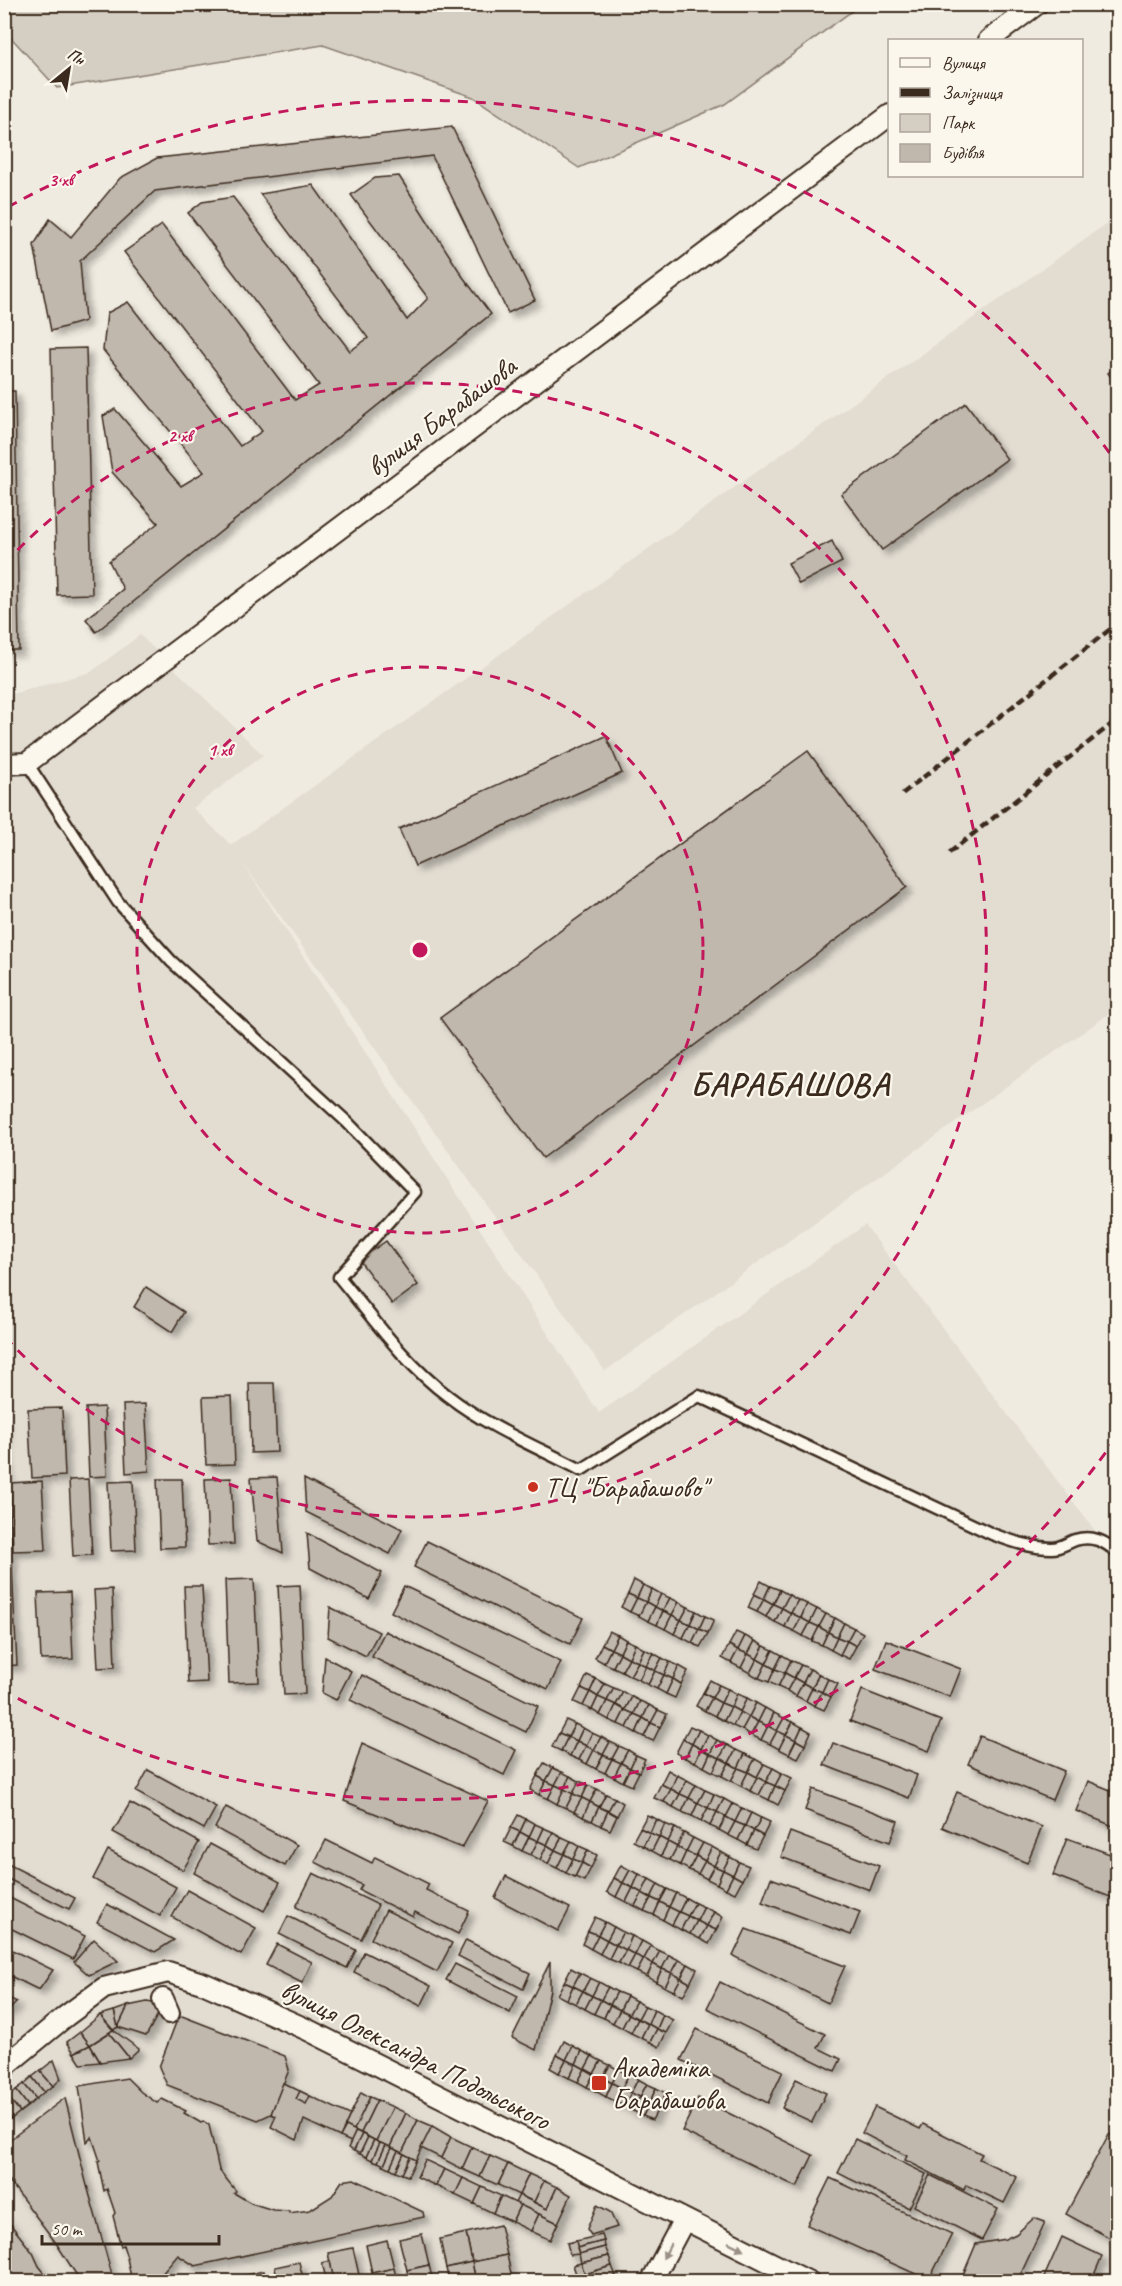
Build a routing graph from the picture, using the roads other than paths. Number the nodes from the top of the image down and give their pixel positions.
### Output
1 (1037, 4) edge
2 (990, 39) edge
3 (888, 117) edge
4 (27, 763) junction
5 (4, 764) edge
6 (1118, 1553) edge
7 (4, 2067) edge
8 (684, 2220) junction
9 (651, 2282) edge
10 (809, 2282) edge

1 - 2 street
3 - 4 street, вулиця Барабашова
4 - 5 street
4 - 6 lane
7 - 8 street, вулиця Олександра Подольського
8 -> 9 street
8 -> 10 street, вулиця Олександра Подольського

